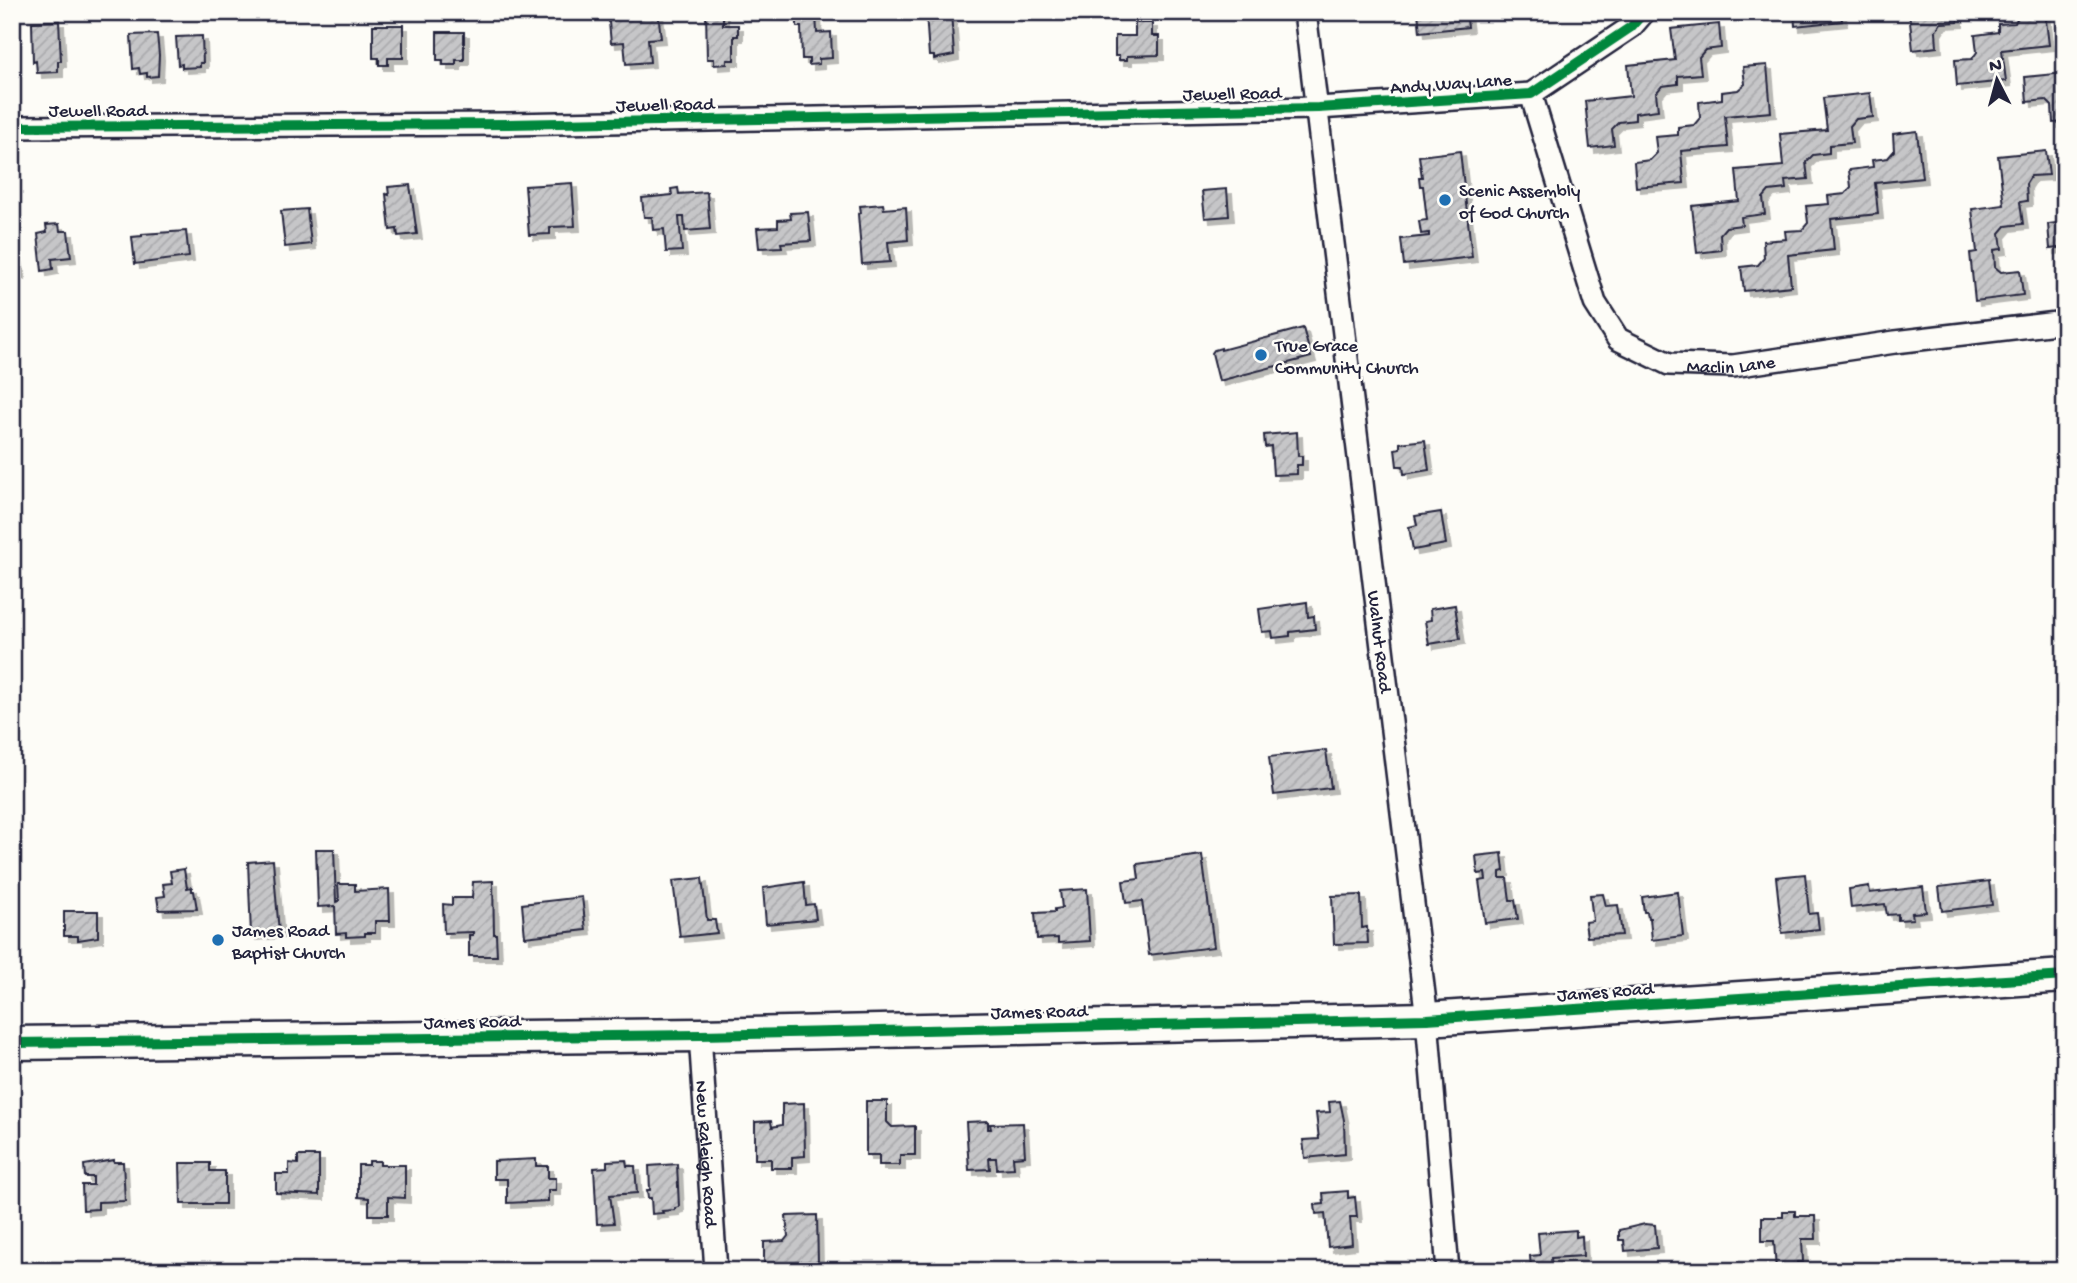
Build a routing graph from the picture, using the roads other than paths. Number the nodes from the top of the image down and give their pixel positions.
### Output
1 (1305, 12) edge
2 (1644, 12) edge
3 (1531, 94) junction
4 (1318, 108) junction
5 (12, 127) edge
6 (2065, 322) edge
7 (2065, 976) edge
8 (1427, 1019) junction
9 (700, 1035) junction
10 (12, 1043) edge
11 (716, 1271) edge
12 (1448, 1271) edge

1 - 4 street, Walnut Road
2 - 3 street, Andy Way Lane
3 - 4 street, Andy Way Lane
3 - 6 street, Maclin Lane
4 - 5 street, Jewell Road
4 - 8 street, Walnut Road
7 - 8 main road, James Road
8 - 9 main road, James Road
8 - 12 street, Walnut Road
9 - 10 main road, James Road
9 - 11 street, New Raleigh Road

